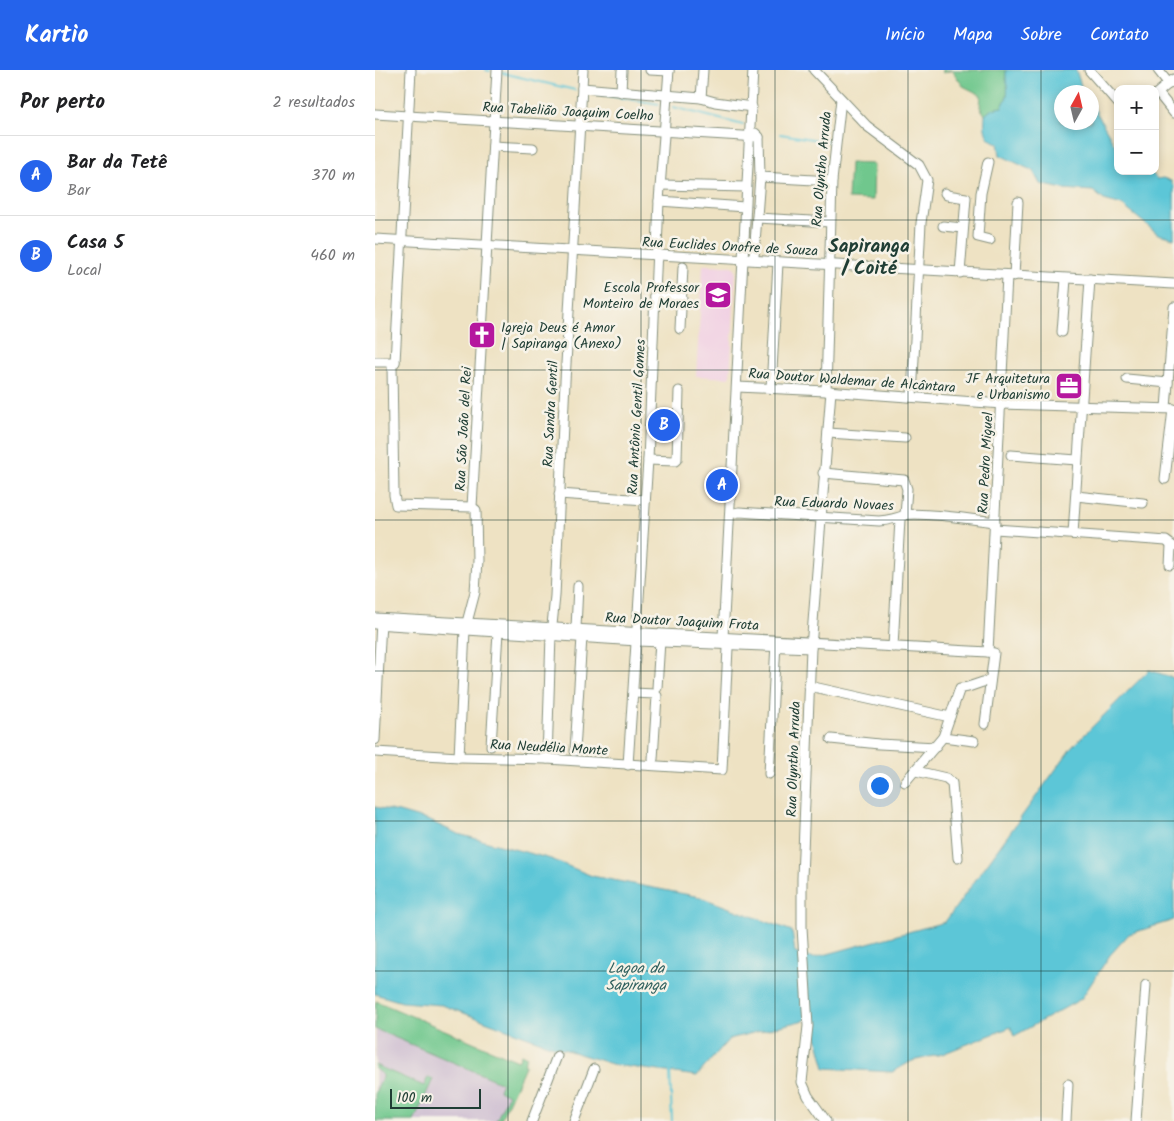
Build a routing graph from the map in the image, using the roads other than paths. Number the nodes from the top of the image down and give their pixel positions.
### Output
1 (411, 70) edge
2 (497, 70) edge
3 (583, 70) edge
4 (622, 70) edge
5 (651, 70) edge
6 (703, 70) edge
7 (753, 70) edge
8 (814, 70) edge
9 (1089, 70) edge
10 (1158, 70) edge
11 (669, 71) edge
12 (1171, 82) edge
13 (582, 88) junction
14 (621, 92) junction
15 (1159, 92) edge
16 (668, 96) junction
17 (1159, 97) edge
18 (701, 98) junction
19 (1114, 98) edge
20 (841, 99) junction
21 (752, 107) junction
22 (1174, 113) edge
23 (375, 114) edge
24 (409, 115) junction
25 (495, 121) junction
26 (580, 126) junction
27 (665, 130) junction
28 (754, 136) junction
29 (493, 146) junction
30 (533, 148) dead end
31 (989, 162) dead end
32 (760, 177) junction
33 (832, 181) junction
34 (661, 185) junction
35 (746, 188) junction
36 (945, 193) dead end
37 (659, 201) junction
38 (1018, 202) dead end
39 (745, 207) junction
40 (757, 218) junction
41 (830, 222) junction
42 (978, 225) junction
43 (943, 226) dead end
44 (963, 226) junction
45 (375, 239) edge
46 (990, 240) dead end
47 (403, 241) junction
48 (488, 246) junction
49 (573, 251) junction
50 (657, 256) junction
51 (743, 261) junction
52 (778, 263) junction
53 (828, 265) junction
54 (683, 266) dead end
55 (918, 272) junction
56 (960, 273) junction
57 (1010, 276) junction
58 (1066, 279) junction
59 (1090, 279) junction
60 (1174, 284) edge
61 (655, 296) junction
62 (681, 298) junction
63 (1174, 308) edge
64 (680, 329) dead end
65 (1062, 332) dead end
66 (375, 362) edge
67 (395, 362) junction
68 (1127, 380) dead end
69 (1168, 383) junction
70 (737, 387) junction
71 (771, 388) junction
72 (679, 391) dead end
73 (829, 391) junction
74 (912, 397) junction
75 (1002, 404) junction
76 (1082, 405) junction
77 (1171, 408) edge
78 (828, 433) junction
79 (905, 438) dead end
80 (1011, 455) dead end
81 (648, 460) junction
82 (1077, 460) junction
83 (823, 473) junction
84 (1165, 479) dead end
85 (559, 494) junction
86 (1076, 496) junction
87 (645, 500) junction
88 (1143, 503) dead end
89 (472, 507) junction
90 (730, 514) junction
91 (820, 516) junction
92 (902, 517) junction
93 (995, 525) junction
94 (1073, 534) junction
95 (1172, 547) edge
96 (1170, 566) dead end
97 (578, 586) dead end
98 (378, 621) edge
99 (467, 627) junction
100 (577, 628) junction
101 (552, 631) junction
102 (498, 632) junction
103 (582, 637) junction
104 (637, 637) junction
105 (724, 640) junction
106 (660, 642) junction
107 (776, 643) junction
108 (812, 645) junction
109 (893, 648) junction
110 (987, 652) junction
111 (990, 681) junction
112 (809, 686) junction
113 (657, 688) dead end
114 (633, 693) junction
115 (949, 717) junction
116 (985, 724) dead end
117 (943, 737) junction
118 (831, 739) dead end
119 (375, 740) edge
120 (974, 741) dead end
121 (491, 746) dead end
122 (936, 747) junction
123 (575, 751) dead end
124 (375, 752) edge
125 (459, 757) junction
126 (547, 759) junction
127 (653, 759) dead end
128 (628, 765) junction
129 (915, 771) junction
130 (769, 774) dead end
131 (905, 782) dead end
132 (958, 858) dead end
133 (1145, 985) dead end
134 (557, 1056) dead end
135 (593, 1069) dead end
136 (1068, 1084) dead end
137 (532, 1121) edge
138 (574, 1121) edge
139 (826, 1121) edge
140 (1065, 1121) edge
141 (1136, 1121) edge

1 - 24 street
2 - 25 street, Rua São João del Rei
3 - 13 street, Rua Sandra Gentil
4 - 14 street
5 - 11 street
6 - 18 street
7 - 21 street
8 - 20 street
9 - 19 street
10 - 12 street
11 - 16 street, Rua Antônio Gentil Gomes
12 - 15 street
13 - 14 street
13 - 26 street, Rua Sandra Gentil
14 - 16 street
16 - 18 street
16 - 27 street, Rua Antônio Gentil Gomes
17 - 22 street
18 - 21 street
20 - 33 street, Rua Olyntho Arruda
20 - 55 street
21 - 28 street
23 - 24 street, Rua Tabelião Joaquim Coelho
24 - 25 street, Rua Tabelião Joaquim Coelho
24 - 47 street
25 - 26 street, Rua Tabelião Joaquim Coelho
25 - 29 street, Rua São João del Rei
26 - 27 street, Rua Tabelião Joaquim Coelho
26 - 49 street, Rua Sandra Gentil
27 - 28 street, Rua Tabelião Joaquim Coelho
27 - 34 street, Rua Antônio Gentil Gomes
28 - 32 street
28 - 35 street
29 - 30 street
29 - 48 street, Rua São João del Rei
31 - 42 street
32 - 33 street
32 - 40 street
33 - 41 street, Rua Olyntho Arruda
34 - 35 street
34 - 37 street, Rua Antônio Gentil Gomes
35 - 39 street
36 - 44 street
37 - 39 street
37 - 50 street, Rua Antônio Gentil Gomes
38 - 57 street, Rua Pedro Miguel
39 - 51 street
40 - 41 street
40 - 51 street
41 - 53 street, Rua Olyntho Arruda
42 - 44 street
42 - 46 street
43 - 44 street
44 - 56 street
45 - 47 street, Rua Euclides Onofre de Souza
47 - 48 street, Rua Euclides Onofre de Souza
47 - 67 street
48 - 49 street, Rua Euclides Onofre de Souza
48 - 89 street, Rua São João del Rei
49 - 50 street, Rua Euclides Onofre de Souza
49 - 85 street, Rua Sandra Gentil
50 - 51 street, Rua Euclides Onofre de Souza
50 - 61 street, Rua Antônio Gentil Gomes
51 - 52 street, Rua Euclides Onofre de Souza
51 - 70 street
52 - 53 street, Rua Euclides Onofre de Souza
52 - 71 street
53 - 55 street, Rua Euclides Onofre de Souza
53 - 73 street, Rua Olyntho Arruda
54 - 62 street
55 - 56 street, Rua Euclides Onofre de Souza
55 - 74 street
56 - 57 street, Rua Euclides Onofre de Souza
57 - 58 street, Rua Euclides Onofre de Souza
57 - 75 street, Rua Pedro Miguel
58 - 59 street, Rua Euclides Onofre de Souza
58 - 65 street
59 - 60 street, Rua Euclides Onofre de Souza
59 - 76 street
61 - 62 street
61 - 81 street, Rua Antônio Gentil Gomes
62 - 64 street
63 - 69 street
66 - 67 street
67 - 89 street
68 - 69 street
69 - 77 street
70 - 71 street, Rua Doutor Waldemar de Alcântara
70 - 90 street
71 - 73 street, Rua Doutor Waldemar de Alcântara
72 - 81 street
73 - 74 street, Rua Doutor Waldemar de Alcântara
73 - 78 street, Rua Olyntho Arruda
74 - 75 street, Rua Doutor Waldemar de Alcântara
75 - 76 street, Rua Doutor Waldemar de Alcântara
75 - 93 street, Rua Pedro Miguel
76 - 77 street, Rua Doutor Waldemar de Alcântara
76 - 82 street
77 - 84 street
78 - 79 street
78 - 83 street, Rua Olyntho Arruda
80 - 82 street
81 - 87 street, Rua Antônio Gentil Gomes
82 - 86 street
83 - 91 street, Rua Olyntho Arruda
83 - 92 street
85 - 87 street
85 - 101 street, Rua Sandra Gentil
86 - 88 street
86 - 94 street
87 - 104 street, Rua Antônio Gentil Gomes
89 - 99 street, Rua São João del Rei
90 - 91 street, Rua Eduardo Novaes
90 - 105 street
91 - 92 street, Rua Eduardo Novaes
91 - 108 street, Rua Olyntho Arruda
92 - 93 street, Rua Eduardo Novaes
92 - 109 street
93 - 94 street, Rua Eduardo Novaes
93 - 110 street, Rua Pedro Miguel
94 - 95 street, Rua Eduardo Novaes
95 - 96 street
97 - 100 street
98 - 99 street, Rua Doutor Joaquim Frota
98 - 119 street
99 - 101 street, Rua Doutor Joaquim Frota
99 - 102 street, Rua Doutor Joaquim Frota
99 - 125 street, Rua São João del Rei
100 - 101 street, Rua Doutor Joaquim Frota
100 - 104 street, Rua Doutor Joaquim Frota
101 - 102 street, Rua Doutor Joaquim Frota
101 - 103 street, Rua Doutor Joaquim Frota
101 - 126 street, Rua Sandra Gentil
102 - 121 street
103 - 104 street, Rua Doutor Joaquim Frota
103 - 123 street
104 - 105 street, Rua Doutor Joaquim Frota
104 - 106 street, Rua Doutor Joaquim Frota
104 - 114 street, Rua Antônio Gentil Gomes
105 - 106 street, Rua Doutor Joaquim Frota
105 - 107 street, Rua Doutor Joaquim Frota
105 - 128 street, Rua Neudélia Monte
106 - 113 street
107 - 108 street, Rua Doutor Joaquim Frota
107 - 130 street
108 - 109 street, Rua Doutor Joaquim Frota
108 - 112 street, Rua Olyntho Arruda
109 - 110 street, Rua Doutor Joaquim Frota
110 - 111 street, Rua Pedro Miguel
111 - 115 street
111 - 116 street
112 - 115 street
112 - 139 street, Rua Olyntho Arruda
114 - 127 street
114 - 128 street, Rua Antônio Gentil Gomes
115 - 117 street
117 - 120 street
117 - 122 street
118 - 122 street
122 - 129 street
124 - 125 street, Rua Neudélia Monte
125 - 126 street, Rua Neudélia Monte
126 - 128 street, Rua Neudélia Monte
129 - 131 street
129 - 132 street
133 - 141 street
134 - 137 street
135 - 138 street
136 - 140 street

